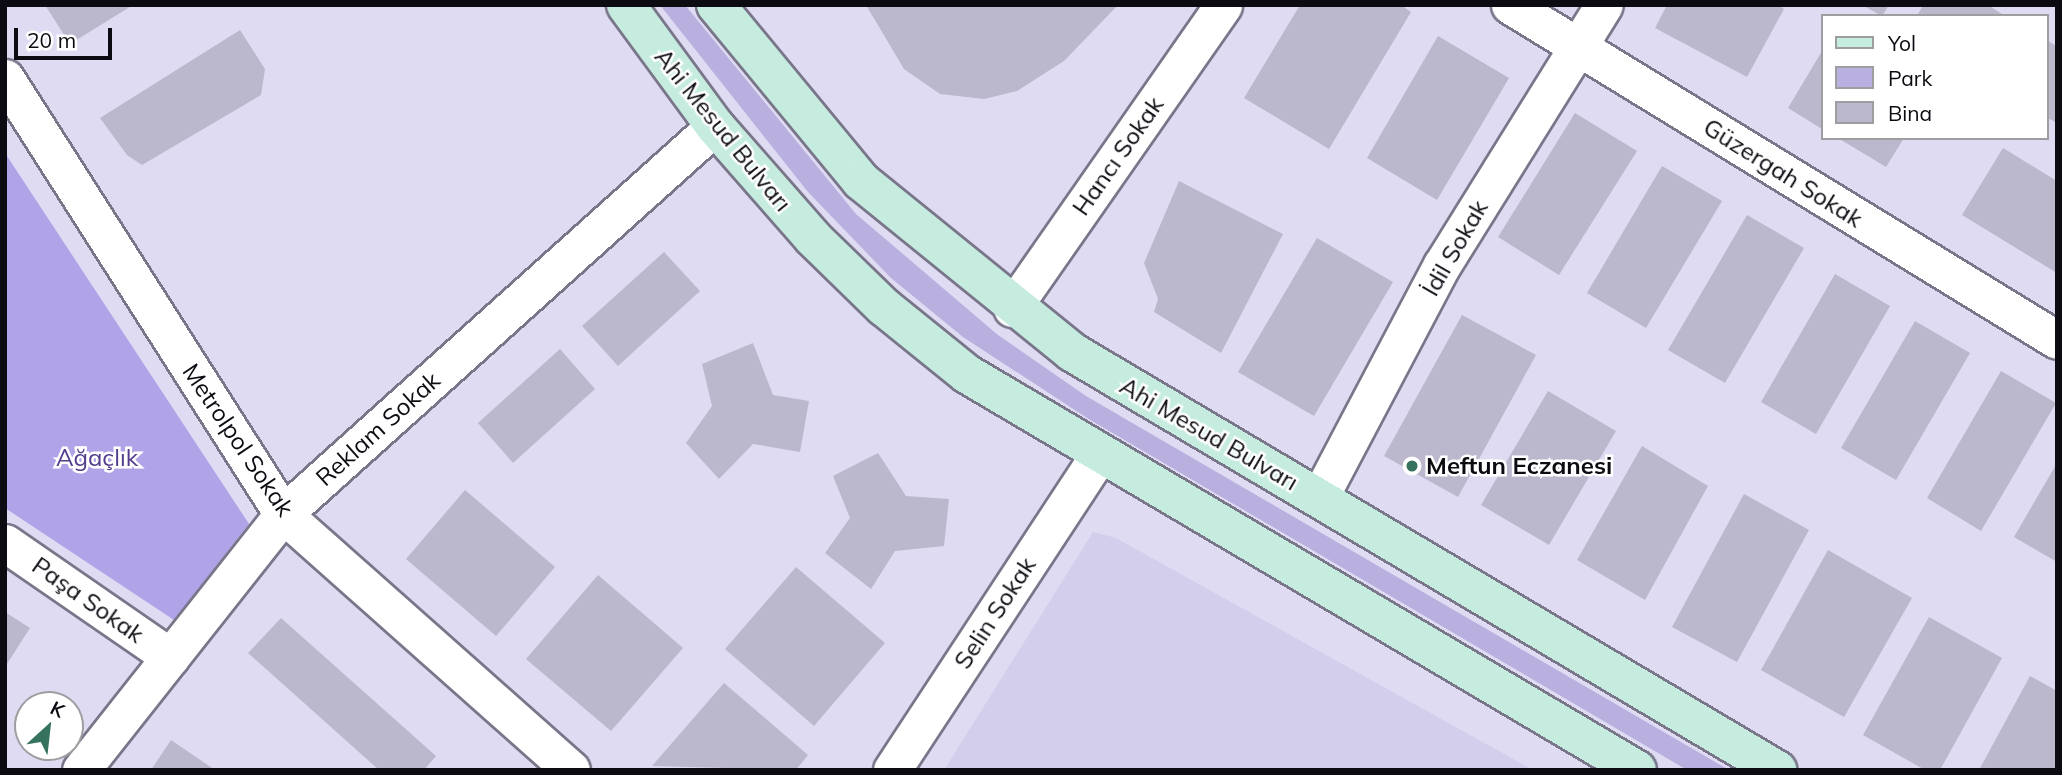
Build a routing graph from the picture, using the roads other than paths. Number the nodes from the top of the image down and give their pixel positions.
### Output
1 (625, 5) edge
2 (716, 5) edge
3 (1223, 5) edge
4 (1510, 5) edge
5 (1604, 5) edge
6 (1577, 46) junction
7 (5, 78) edge
8 (715, 126) junction
9 (1012, 308) junction
10 (2057, 340) edge
11 (1098, 456) junction
12 (1319, 498) junction
13 (283, 514) junction
14 (5, 543) edge
15 (170, 657) junction
16 (81, 770) edge
17 (571, 770) edge
18 (892, 770) edge
19 (1637, 770) edge
20 (1777, 770) edge

1 - 8 main road, Ahi Mesud Bulvarı
2 - 9 main road, Ahi Mesud Bulvarı
3 - 9 street, Hancı Sokak
4 - 6 street, Güzergah Sokak
5 - 6 street, İdil Sokak
6 - 10 street, Güzergah Sokak
6 - 12 street, İdil Sokak
7 - 13 street, Metrolpol Sokak
8 - 11 main road, Ahi Mesud Bulvarı
8 - 13 street, Reklam Sokak
9 - 12 main road, Ahi Mesud Bulvarı
11 - 18 street, Selin Sokak
11 - 19 main road, Ahi Mesud Bulvarı
12 - 20 main road, Ahi Mesud Bulvarı
13 - 15 street, Reklam Sokak
13 - 17 street, Metrolpol Sokak
14 - 15 street, Paşa Sokak
15 - 16 street, Reklam Sokak

